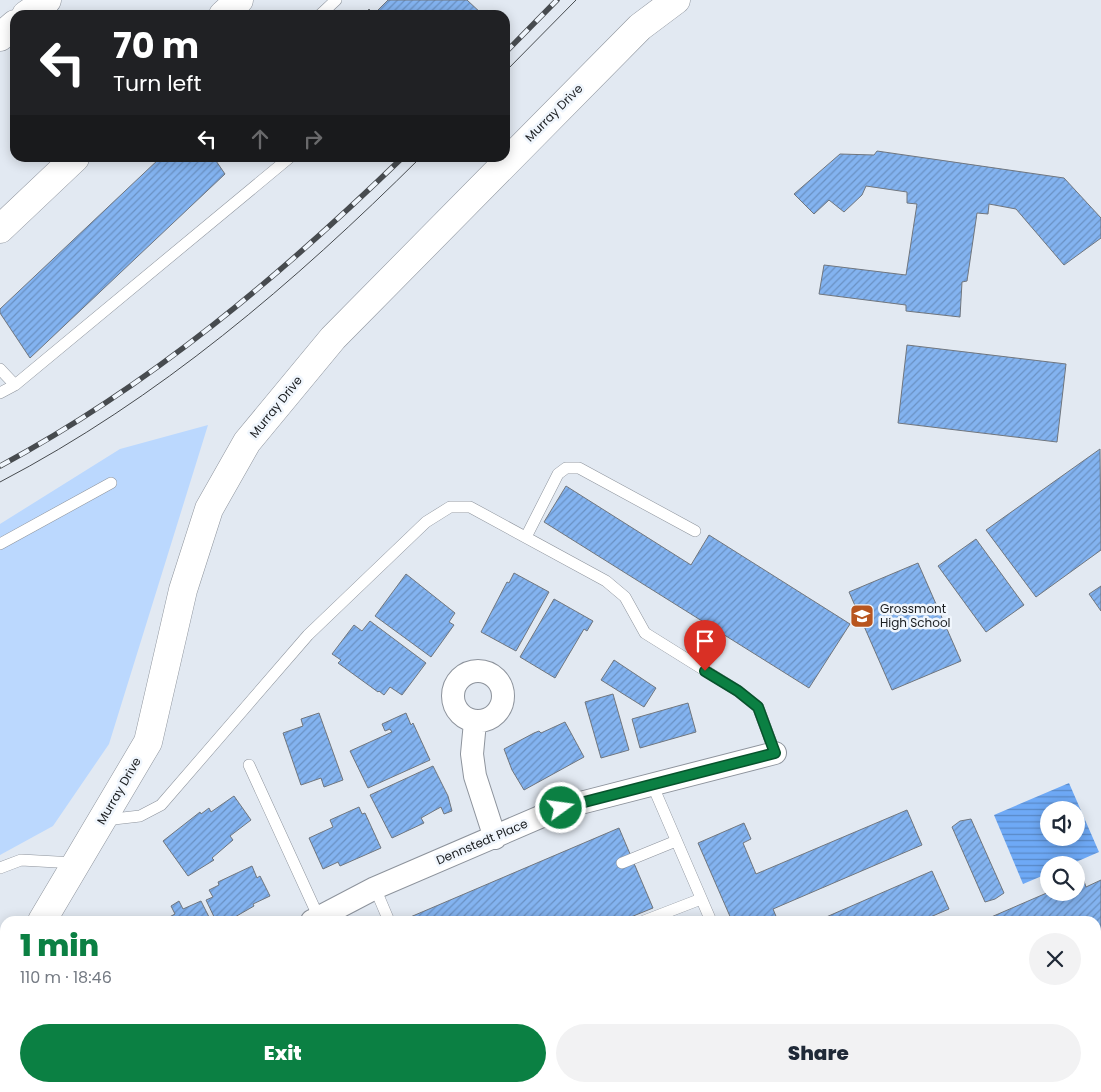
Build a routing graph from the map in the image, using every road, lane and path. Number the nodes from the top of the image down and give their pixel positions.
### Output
1 (47, 0) edge
2 (239, 0) edge
3 (336, 0) edge
4 (676, 0) edge
5 (33, 10) edge
6 (228, 10) edge
7 (325, 10) edge
8 (10, 28) edge
9 (0, 37) edge
10 (510, 159) edge
11 (70, 162) edge
12 (285, 162) edge
13 (507, 162) edge
14 (0, 229) edge
15 (0, 369) edge
16 (15, 384) junction
17 (0, 393) edge
18 (111, 484) dead end
19 (695, 531) dead end
20 (526, 537) junction
21 (0, 544) edge
22 (475, 722) dead end
23 (775, 753) joint
24 (249, 765) dead end
25 (652, 784) junction
26 (102, 820) junction
27 (495, 838) junction
28 (676, 840) junction
29 (76, 863) junction
30 (622, 863) dead end
31 (0, 868) edge
32 (374, 888) junction
33 (701, 899) junction
34 (45, 916) edge
35 (313, 916) edge
36 (322, 916) edge
37 (387, 916) edge
38 (657, 916) edge
39 (709, 916) edge

1 - 5 main road
2 - 6 main road
3 - 7 lane
4 - 10 main road, Murray Drive
8 - 9 main road
11 - 14 main road
12 - 16 lane
13 - 26 main road, Murray Drive
15 - 16 lane
16 - 17 lane
18 - 21 lane
19 - 20 lane
20 - 23 lane
20 - 26 lane
22 - 27 street
23 - 25 street, Dennstedt Place
24 - 35 lane
25 - 27 street, Dennstedt Place
25 - 28 lane
26 - 29 main road, Murray Drive
27 - 32 street, Dennstedt Place
28 - 30 lane
28 - 33 lane
29 - 31 lane
29 - 34 main road, Murray Drive
32 - 36 street, Dennstedt Place
32 - 37 lane
33 - 38 lane
33 - 39 lane

